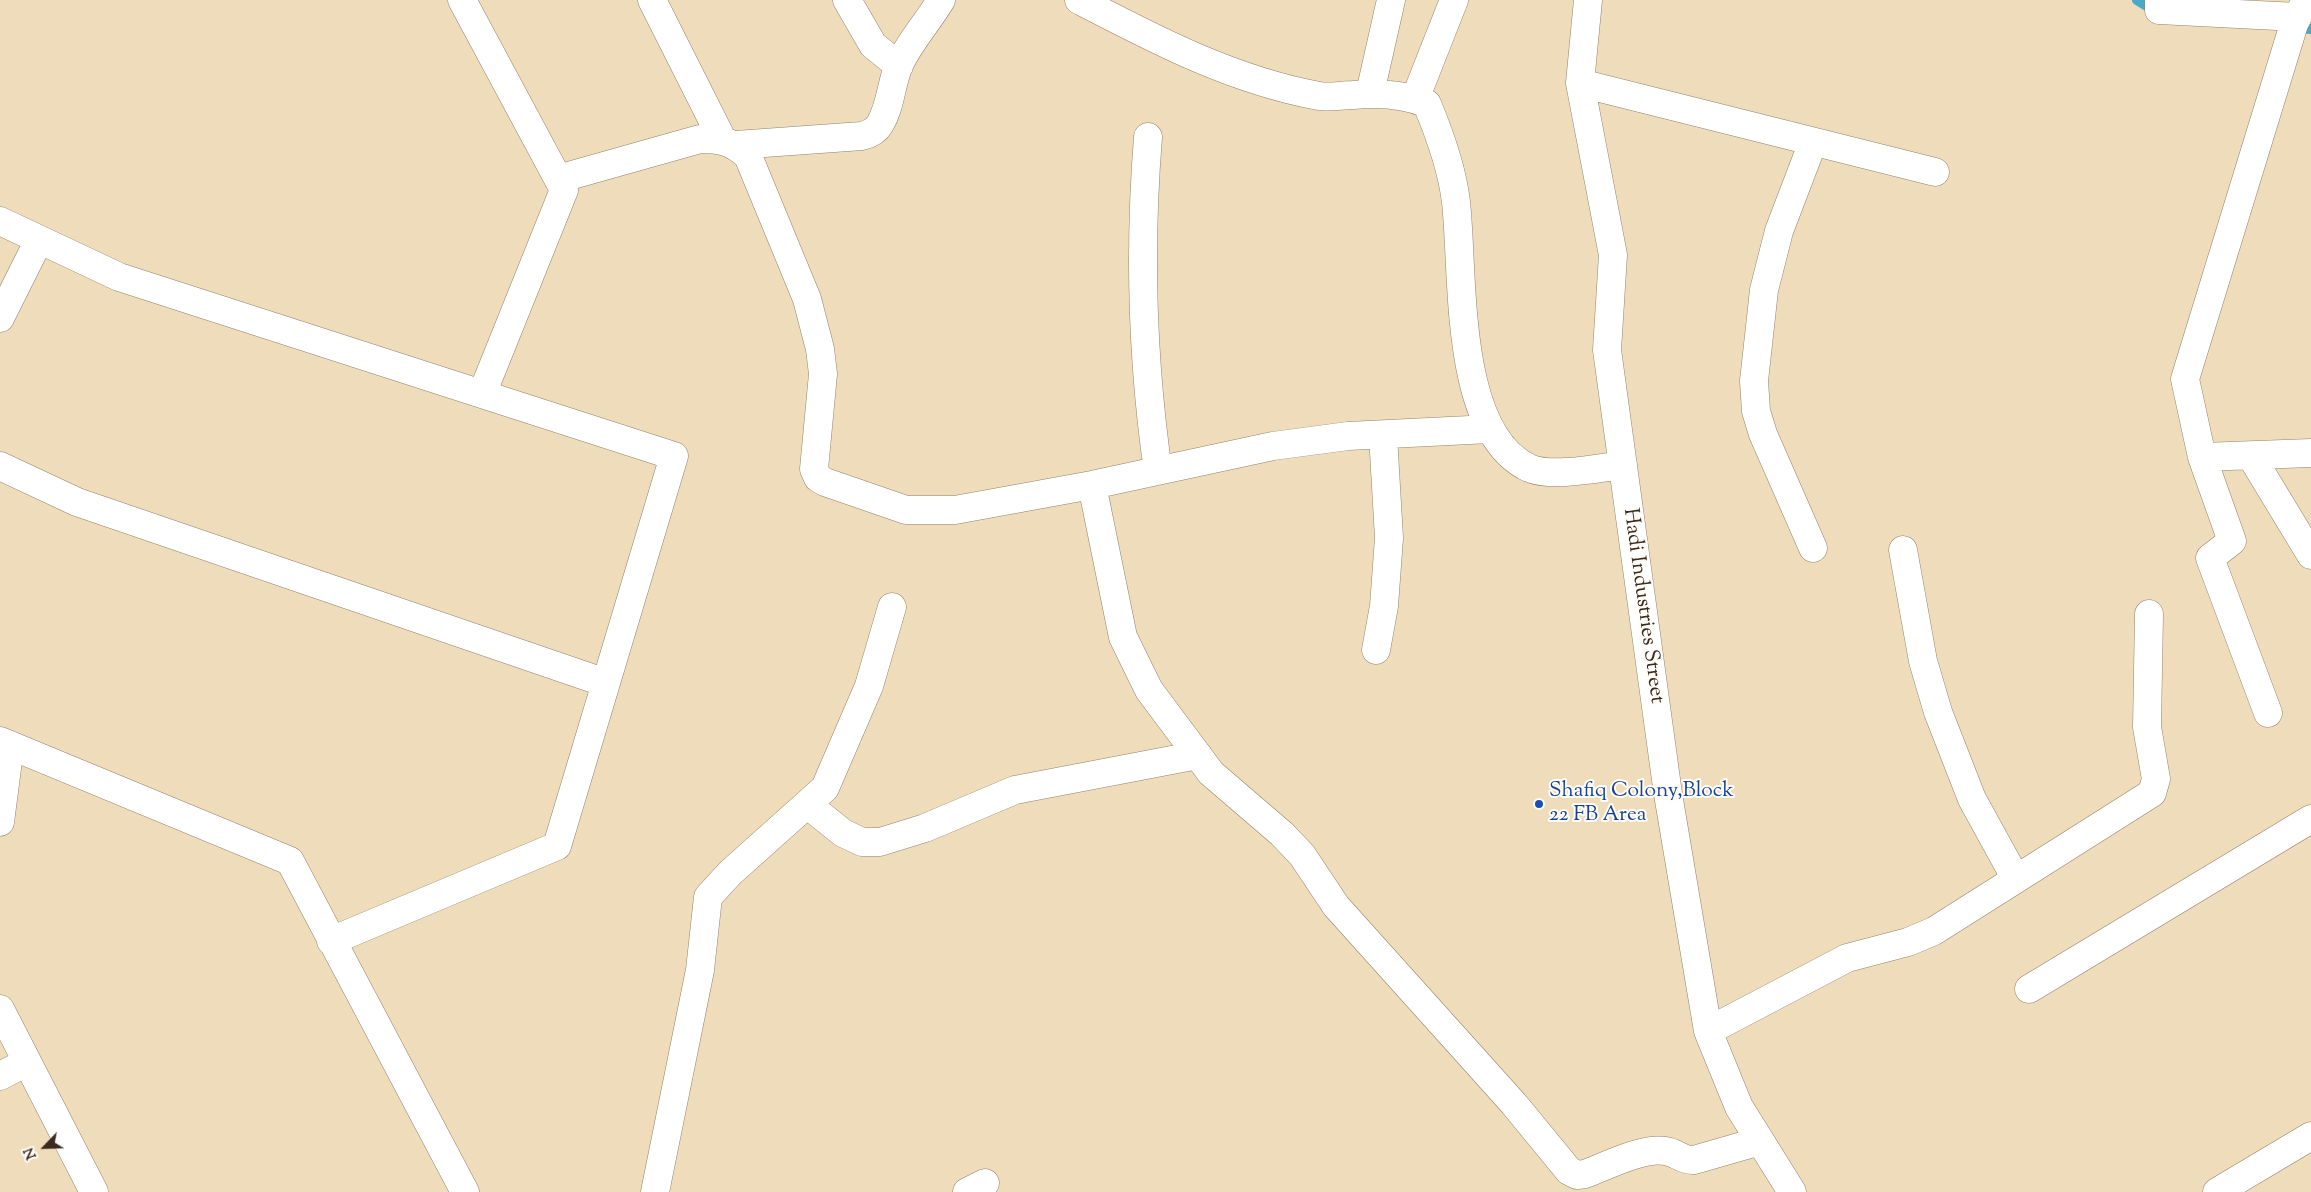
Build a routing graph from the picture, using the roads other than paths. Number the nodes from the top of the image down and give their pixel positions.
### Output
1 (462, 0) edge
2 (652, 0) edge
3 (848, 0) edge
4 (941, 0) edge
5 (1079, 0) edge
6 (1391, 0) edge
7 (1454, 0) edge
8 (1588, 0) edge
9 (2159, 0) edge
10 (2298, 30) edge
11 (899, 66) junction
12 (1580, 83) junction
13 (1370, 93) junction
14 (1415, 99) junction
15 (1148, 137) dead end
16 (729, 142) junction
17 (1813, 142) junction
18 (1934, 172) dead end
19 (558, 179) junction
20 (0, 221) edge
21 (39, 240) junction
22 (0, 318) edge
23 (482, 394) junction
24 (1490, 429) junction
25 (1383, 434) junction
26 (2311, 453) edge
27 (2251, 456) junction
28 (2202, 457) junction
29 (0, 466) edge
30 (1623, 466) junction
31 (1158, 471) junction
32 (1092, 485) junction
33 (1813, 548) dead end
34 (1903, 550) dead end
35 (2311, 555) edge
36 (892, 607) dead end
37 (2149, 614) dead end
38 (1376, 650) dead end
39 (606, 684) junction
40 (2268, 713) dead end
41 (5, 743) edge
42 (1198, 754) junction
43 (808, 805) junction
44 (2311, 819) edge
45 (0, 822) edge
46 (2016, 879) junction
47 (331, 942) junction
48 (2029, 989) dead end
49 (0, 1009) edge
50 (1708, 1031) junction
51 (27, 1062) junction
52 (0, 1076) edge
53 (2311, 1136) edge
54 (1760, 1141) junction
55 (1575, 1184) edge
56 (94, 1192) edge
57 (465, 1192) edge
58 (655, 1192) edge
59 (1792, 1192) edge
60 (2218, 1192) edge

1 - 19 street
2 - 16 street
3 - 11 street
4 - 11 street
5 - 13 street
6 - 13 street
7 - 14 street
8 - 12 street, Hadi Industries Street
9 - 10 street
10 - 28 street
11 - 16 street
12 - 17 street
12 - 30 street, Hadi Industries Street
13 - 14 street
14 - 24 street
15 - 31 street
16 - 19 street
16 - 32 street
17 - 18 street
17 - 33 street
19 - 23 street
20 - 21 street
21 - 22 street
21 - 23 street
23 - 39 street
24 - 25 street
24 - 30 street
25 - 31 street
25 - 38 street
26 - 27 street
27 - 28 street
27 - 35 street
28 - 40 street
29 - 39 street
30 - 50 street, Hadi Industries Street
31 - 32 street
32 - 42 street
34 - 46 street
36 - 43 street
37 - 46 street
39 - 47 street
41 - 45 street
41 - 47 street
42 - 43 street
42 - 55 street
43 - 58 street
44 - 48 street
46 - 50 street
47 - 57 street
49 - 51 street
50 - 54 street, Hadi Industries Street
51 - 52 street
51 - 56 street
53 - 60 street
54 - 55 street
54 - 59 street, Hadi Industries Street

